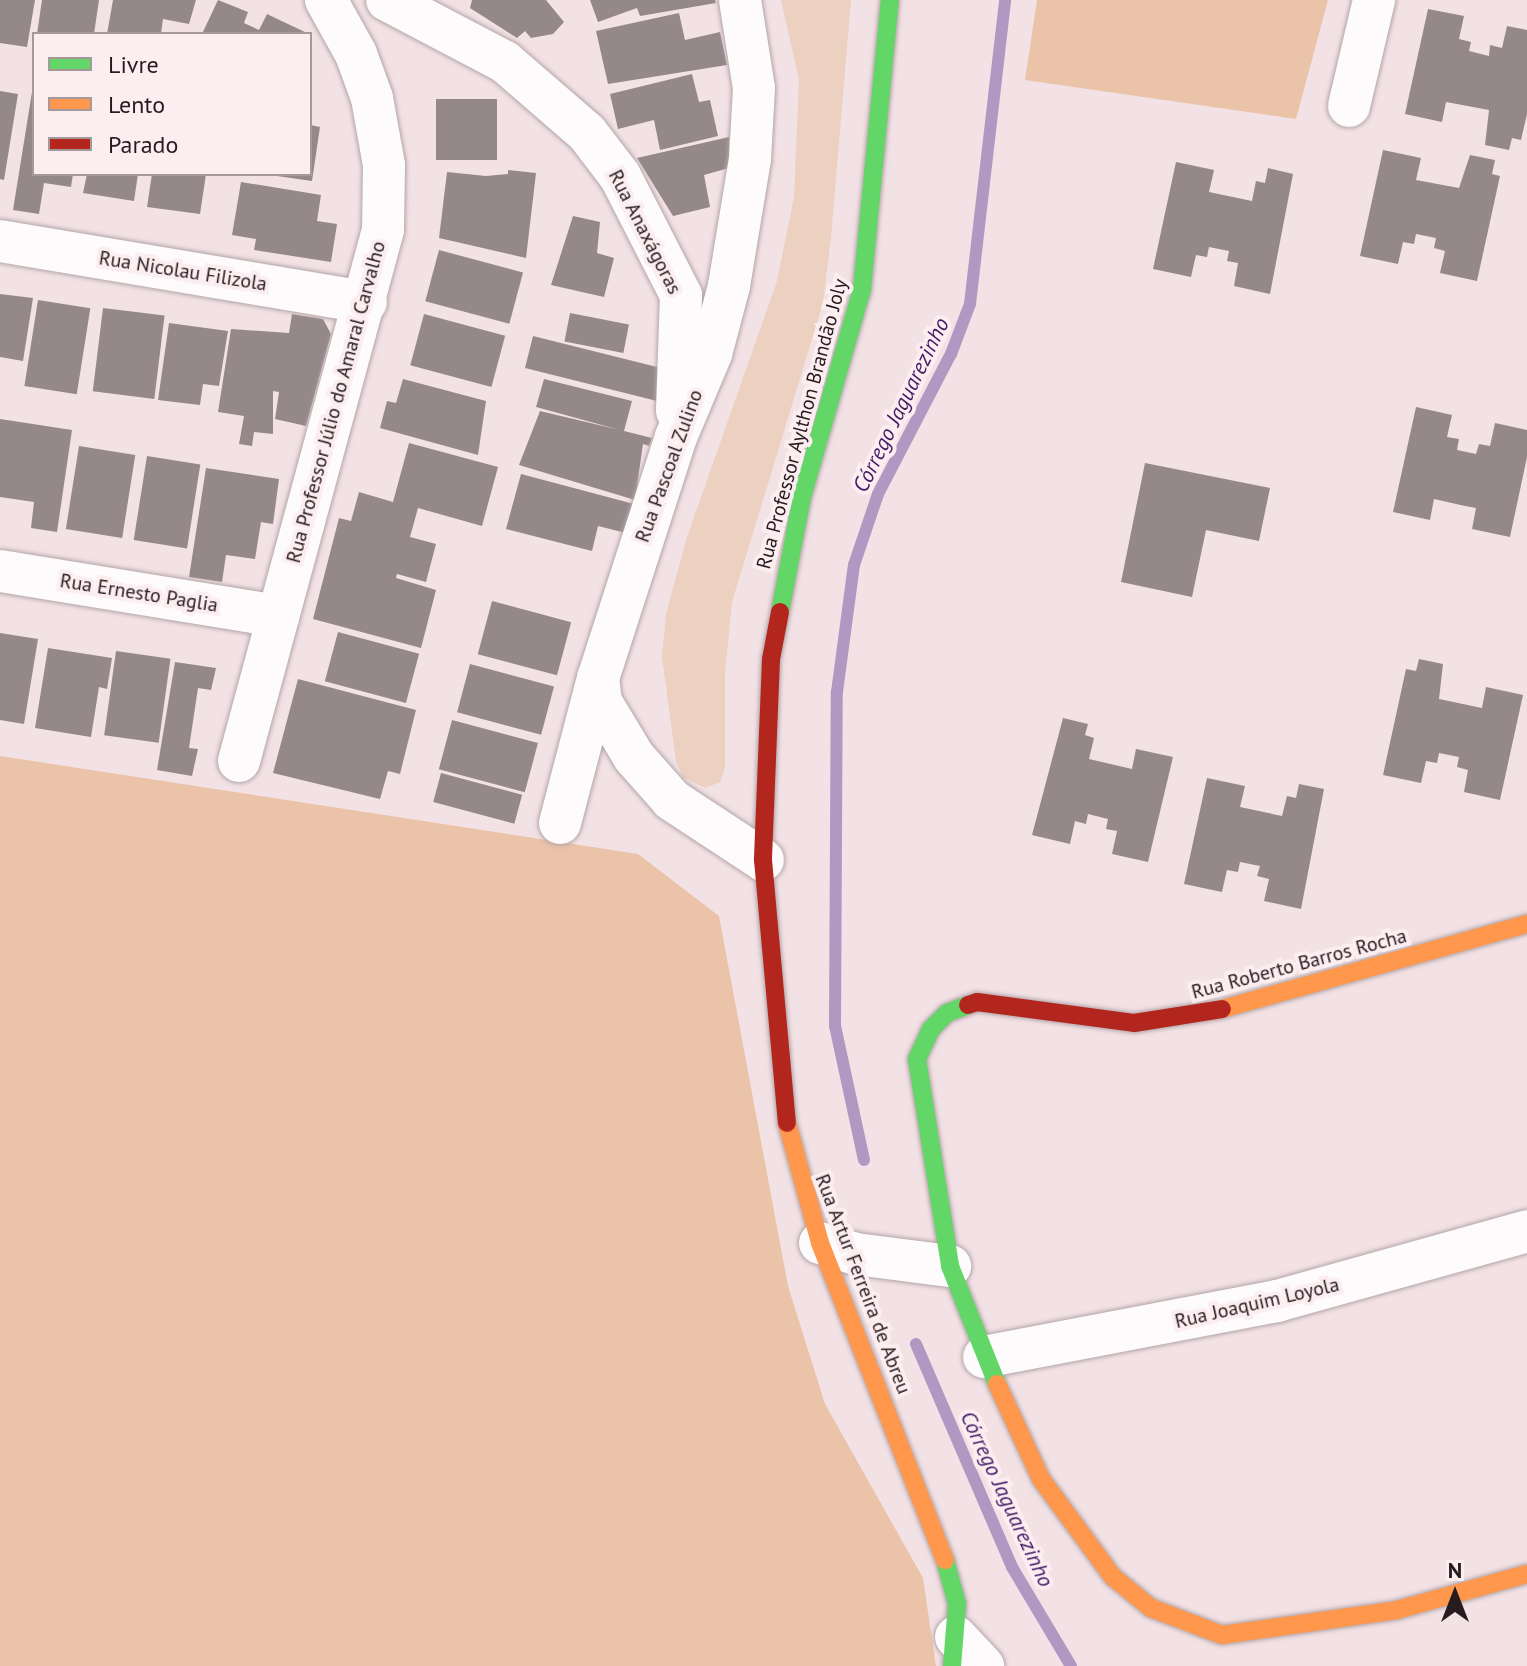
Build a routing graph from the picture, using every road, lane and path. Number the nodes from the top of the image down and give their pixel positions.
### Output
1 (326, 0) edge
2 (387, 0) edge
3 (740, 0) edge
4 (890, 0) edge
5 (1374, 0) edge
6 (1349, 106) dead end
7 (0, 241) edge
8 (366, 302) junction
9 (676, 437) junction
10 (0, 571) edge
11 (278, 616) junction
12 (598, 678) junction
13 (239, 761) dead end
14 (560, 823) dead end
15 (763, 860) junction
16 (1527, 924) edge
17 (1527, 1231) edge
18 (838, 1248) junction
19 (934, 1264) junction
20 (984, 1357) junction
21 (1527, 1574) edge
22 (964, 1656) edge

1 - 8 street, Rua Professor Júlio do Amaral Carvalho
2 - 9 street, Rua Anaxágoras
3 - 9 street, Rua Pascoal Zulino
4 - 15 street, Rua Professor Aylthon Brandão Joly
5 - 6 street
7 - 8 street, Rua Nicolau Filizola
8 - 11 street, Rua Professor Júlio do Amaral Carvalho
9 - 12 street, Rua Pascoal Zulino
10 - 11 street, Rua Ernesto Paglia
11 - 13 street, Rua Professor Júlio do Amaral Carvalho
12 - 14 street, Rua Pascoal Zulino
12 - 15 street
15 - 18 street, Rua Artur Ferreira de Abreu
16 - 19 street, Rua Roberto Barros Rocha
17 - 20 street, Rua Joaquim Loyola
18 - 19 street
18 - 22 street, Rua Artur Ferreira de Abreu
19 - 20 street
20 - 21 street

